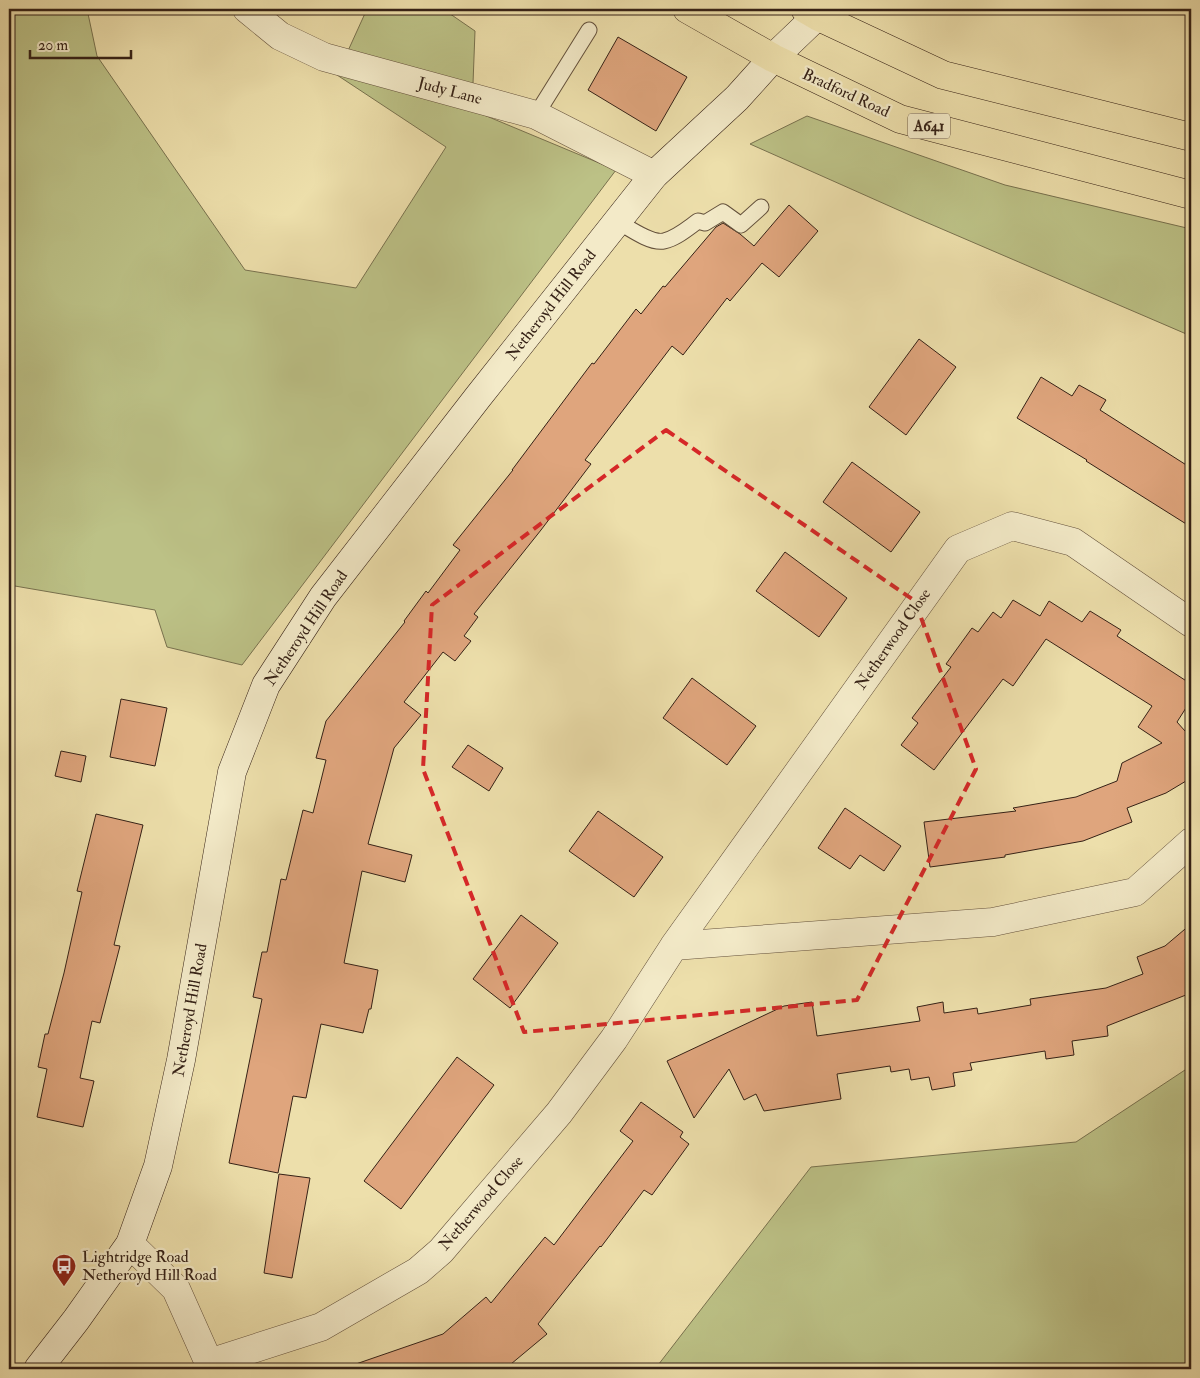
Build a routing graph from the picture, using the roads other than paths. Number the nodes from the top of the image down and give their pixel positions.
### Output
1 (247, 9) edge
2 (687, 9) edge
3 (811, 12) edge
4 (589, 30) dead end
5 (773, 58) junction
6 (536, 114) junction
7 (1191, 137) edge
8 (654, 175) junction
9 (1191, 195) edge
10 (761, 207) dead end
11 (617, 222) junction
12 (1191, 623) edge
13 (1191, 842) edge
14 (674, 946) junction
15 (130, 1244) junction
16 (210, 1366) edge
17 (38, 1369) edge

1 - 6 street, Judy Lane
2 - 5 main road, Bradford Road / A641
3 - 5 street, Netheroyd Hill Road
3 - 7 main road
4 - 6 lane
5 - 8 street, Netheroyd Hill Road
5 - 9 main road, Bradford Road / A641
6 - 8 street, Judy Lane
8 - 11 street, Netheroyd Hill Road
10 - 11 lane
11 - 15 street, Netheroyd Hill Road
12 - 14 street, Netherwood Close
13 - 14 street
14 - 16 street, Netherwood Close
15 - 16 street
15 - 17 street, Netheroyd Hill Road

